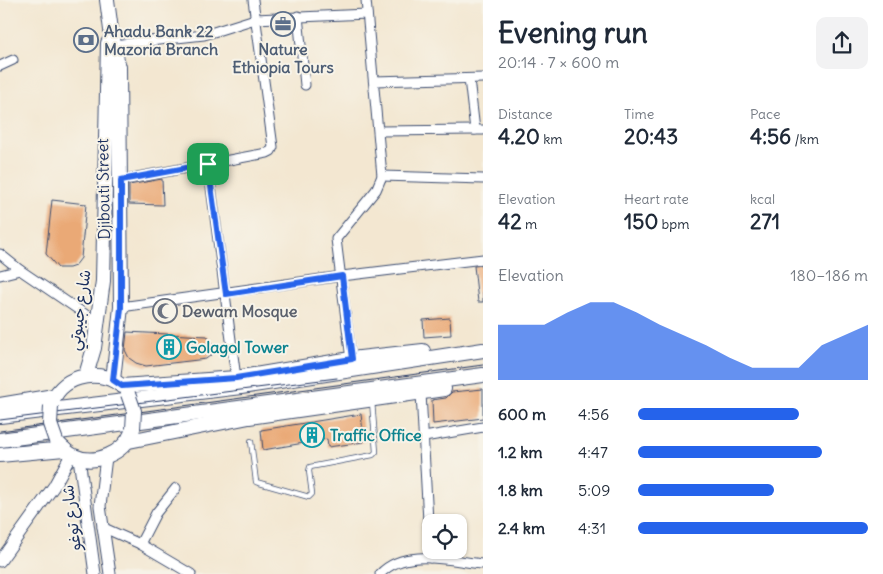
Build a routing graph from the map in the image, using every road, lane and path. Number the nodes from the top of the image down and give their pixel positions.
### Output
1 (102, 0) edge
2 (107, 0) edge
3 (252, 0) edge
4 (366, 0) edge
5 (368, 14) junction
6 (298, 16) junction
7 (255, 19) junction
8 (113, 45) junction
9 (13, 60) dead end
10 (0, 66) edge
11 (483, 78) edge
12 (468, 79) junction
13 (374, 82) junction
14 (305, 85) dead end
15 (479, 130) edge
16 (379, 131) junction
17 (208, 164) junction
18 (382, 176) junction
19 (483, 179) edge
20 (121, 180) junction
21 (0, 254) edge
22 (483, 259) edge
23 (20, 270) junction
24 (0, 275) edge
25 (342, 276) junction
26 (226, 294) junction
27 (121, 308) junction
28 (98, 323) junction
29 (483, 346) edge
30 (483, 350) edge
31 (352, 359) junction
32 (86, 376) junction
33 (483, 376) edge
34 (236, 378) junction
35 (121, 386) junction
36 (422, 392) junction
37 (372, 400) junction
38 (52, 401) junction
39 (0, 405) edge
40 (0, 416) edge
41 (483, 427) edge
42 (131, 435) junction
43 (424, 437) junction
44 (0, 440) edge
45 (251, 441) dead end
46 (68, 451) junction
47 (0, 455) edge
48 (106, 457) junction
49 (176, 488) dead end
50 (428, 514) edge
51 (102, 527) junction
52 (140, 544) junction
53 (422, 558) edge
54 (439, 559) edge
55 (0, 561) edge
56 (483, 564) edge
57 (95, 574) edge
58 (110, 574) edge
59 (191, 574) edge
60 (380, 574) edge

1 - 28 main road, شارع جيبوتي
2 - 8 main road, Djibouti Street
3 - 7 street
4 - 5 street
5 - 6 street
5 - 13 street
6 - 7 street
6 - 14 street
7 - 8 street
7 - 17 street
8 - 20 main road, Djibouti Street
9 - 10 street
11 - 12 street
12 - 13 street
12 - 15 street
13 - 16 street
15 - 16 street
16 - 18 street
17 - 20 street
17 - 26 street
18 - 19 street
18 - 25 street
20 - 27 main road, Djibouti Street
21 - 23 street
22 - 25 street
23 - 24 street
23 - 28 street
25 - 26 street
25 - 31 street
26 - 27 street
26 - 34 street
27 - 35 main road, Djibouti Street
28 - 32 main road, شارع جيبوتي
29 - 31 main road
30 - 40 main road
31 - 34 main road
32 - 35 main road
32 - 38 main road
33 - 36 main road
33 - 44 main road
34 - 35 main road
35 - 42 main road, bridge
36 - 37 main road
36 - 43 street
37 - 42 main road
37 - 45 lane
38 - 39 main road
38 - 46 main road, bridge
41 - 43 street
42 - 48 main road
43 - 50 street
46 - 47 main road
46 - 48 main road
46 - 55 street
46 - 57 street, شارع توغو
48 - 51 street
49 - 52 street
51 - 52 street
51 - 58 street
52 - 59 street
53 - 60 street
54 - 56 street

